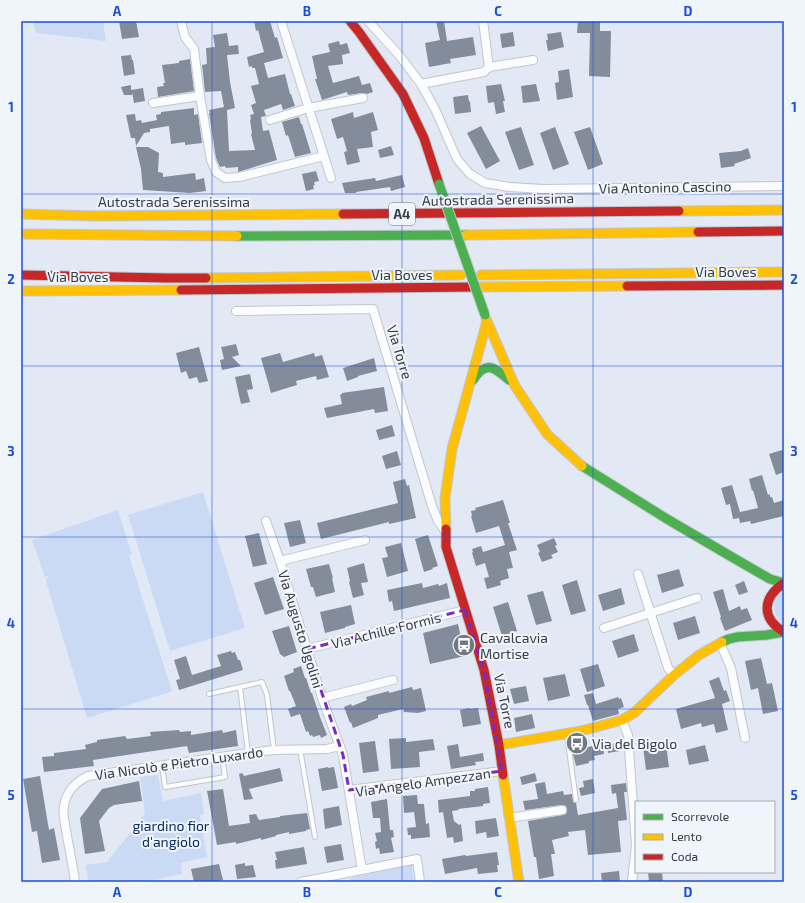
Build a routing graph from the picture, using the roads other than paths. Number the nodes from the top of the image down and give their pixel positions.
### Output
1 (181, 21) edge
2 (281, 21) edge
3 (350, 21) edge
4 (368, 21) edge
5 (484, 21) edge
6 (533, 60) dead end
7 (489, 67) junction
8 (421, 84) junction
9 (200, 96) junction
10 (363, 98) dead end
11 (153, 103) dead end
12 (308, 108) junction
13 (270, 120) dead end
14 (324, 156) junction
15 (331, 178) dead end
16 (784, 186) edge
17 (784, 210) edge
18 (21, 214) edge
19 (784, 231) edge
20 (21, 234) edge
21 (784, 272) edge
22 (21, 275) edge
23 (461, 275) dead end
24 (481, 275) dead end
25 (784, 285) edge
26 (21, 291) edge
27 (236, 311) dead end
28 (486, 318) junction
29 (471, 382) junction
30 (515, 386) junction
31 (266, 521) dead end
32 (445, 532) junction
33 (365, 540) dead end
34 (280, 561) junction
35 (638, 574) dead end
36 (784, 583) edge
37 (697, 598) dead end
38 (465, 610) junction
39 (651, 612) junction
40 (604, 628) dead end
41 (783, 632) edge
42 (720, 643) junction
43 (307, 649) junction
44 (674, 675) junction
45 (393, 680) dead end
46 (240, 687) junction
47 (209, 694) dead end
48 (322, 698) junction
49 (622, 720) junction
50 (566, 733) junction
51 (744, 738) dead end
52 (499, 745) junction
53 (340, 746) junction
54 (300, 749) junction
55 (274, 750) junction
56 (248, 753) junction
57 (222, 757) junction
58 (162, 766) junction
59 (502, 771) junction
60 (349, 790) junction
61 (576, 800) dead end
62 (562, 810) dead end
63 (509, 818) junction
64 (635, 835) edge
65 (315, 837) dead end
66 (635, 855) edge
67 (362, 870) junction
68 (75, 882) edge
69 (301, 882) edge
70 (420, 882) edge
71 (519, 882) edge
72 (632, 882) edge

1 - 9 street
2 - 12 street
3 - 28 main road, bridge
4 - 8 street, Via Antonino Cascino
5 - 7 street
6 - 7 street
7 - 8 street
8 - 16 street, Via Antonino Cascino
9 - 11 street
9 - 14 street
10 - 12 street
12 - 13 street
12 - 14 street
14 - 15 street
17 - 18 main road, Autostrada Serenissima / A4
19 - 20 main road, A4
21 - 24 main road, Via Boves
22 - 23 main road, Via Boves
25 - 26 main road, Via Boves
27 - 32 street, Via Torre
28 - 29 main road
28 - 30 main road
29 - 30 main road
29 - 32 main road
30 - 36 main road
31 - 34 street, Via Augusto Ugolini
32 - 38 main road, Via Torre
33 - 34 street, Via Augusto Ugolini
34 - 43 street, Via Augusto Ugolini
35 - 39 street
36 - 41 main road
37 - 39 street
38 - 43 street, Via Achille Formis
38 - 52 main road, Via Torre
39 - 40 street
39 - 44 street
41 - 42 main road
42 - 44 main road
42 - 51 street
43 - 48 street, Via Augusto Ugolini
44 - 49 main road
45 - 48 street, Via Augusto Ugolini
46 - 47 lane
46 - 55 lane
46 - 56 lane
48 - 53 street, Via Augusto Ugolini
49 - 50 main road
49 - 64 street
50 - 52 main road
50 - 61 lane
52 - 59 main road, Via Torre
53 - 54 street, Via Nicolò e Pietro Luxardo
53 - 60 street, Via Augusto Ugolini
54 - 55 street, Via Nicolò e Pietro Luxardo
54 - 65 lane
55 - 56 street, Via Nicolò e Pietro Luxardo
56 - 57 street, Via Nicolò e Pietro Luxardo
57 - 58 street, Via Nicolò e Pietro Luxardo
57 - 58 lane
58 - 68 street, Via Nicolò e Pietro Luxardo
59 - 60 street, Via Angelo Ampezzan
59 - 63 main road, Via Torre
60 - 67 street, Via Angelo Ampezzan
62 - 63 street
63 - 71 main road, Via Torre
66 - 72 street
67 - 69 street
67 - 70 street

